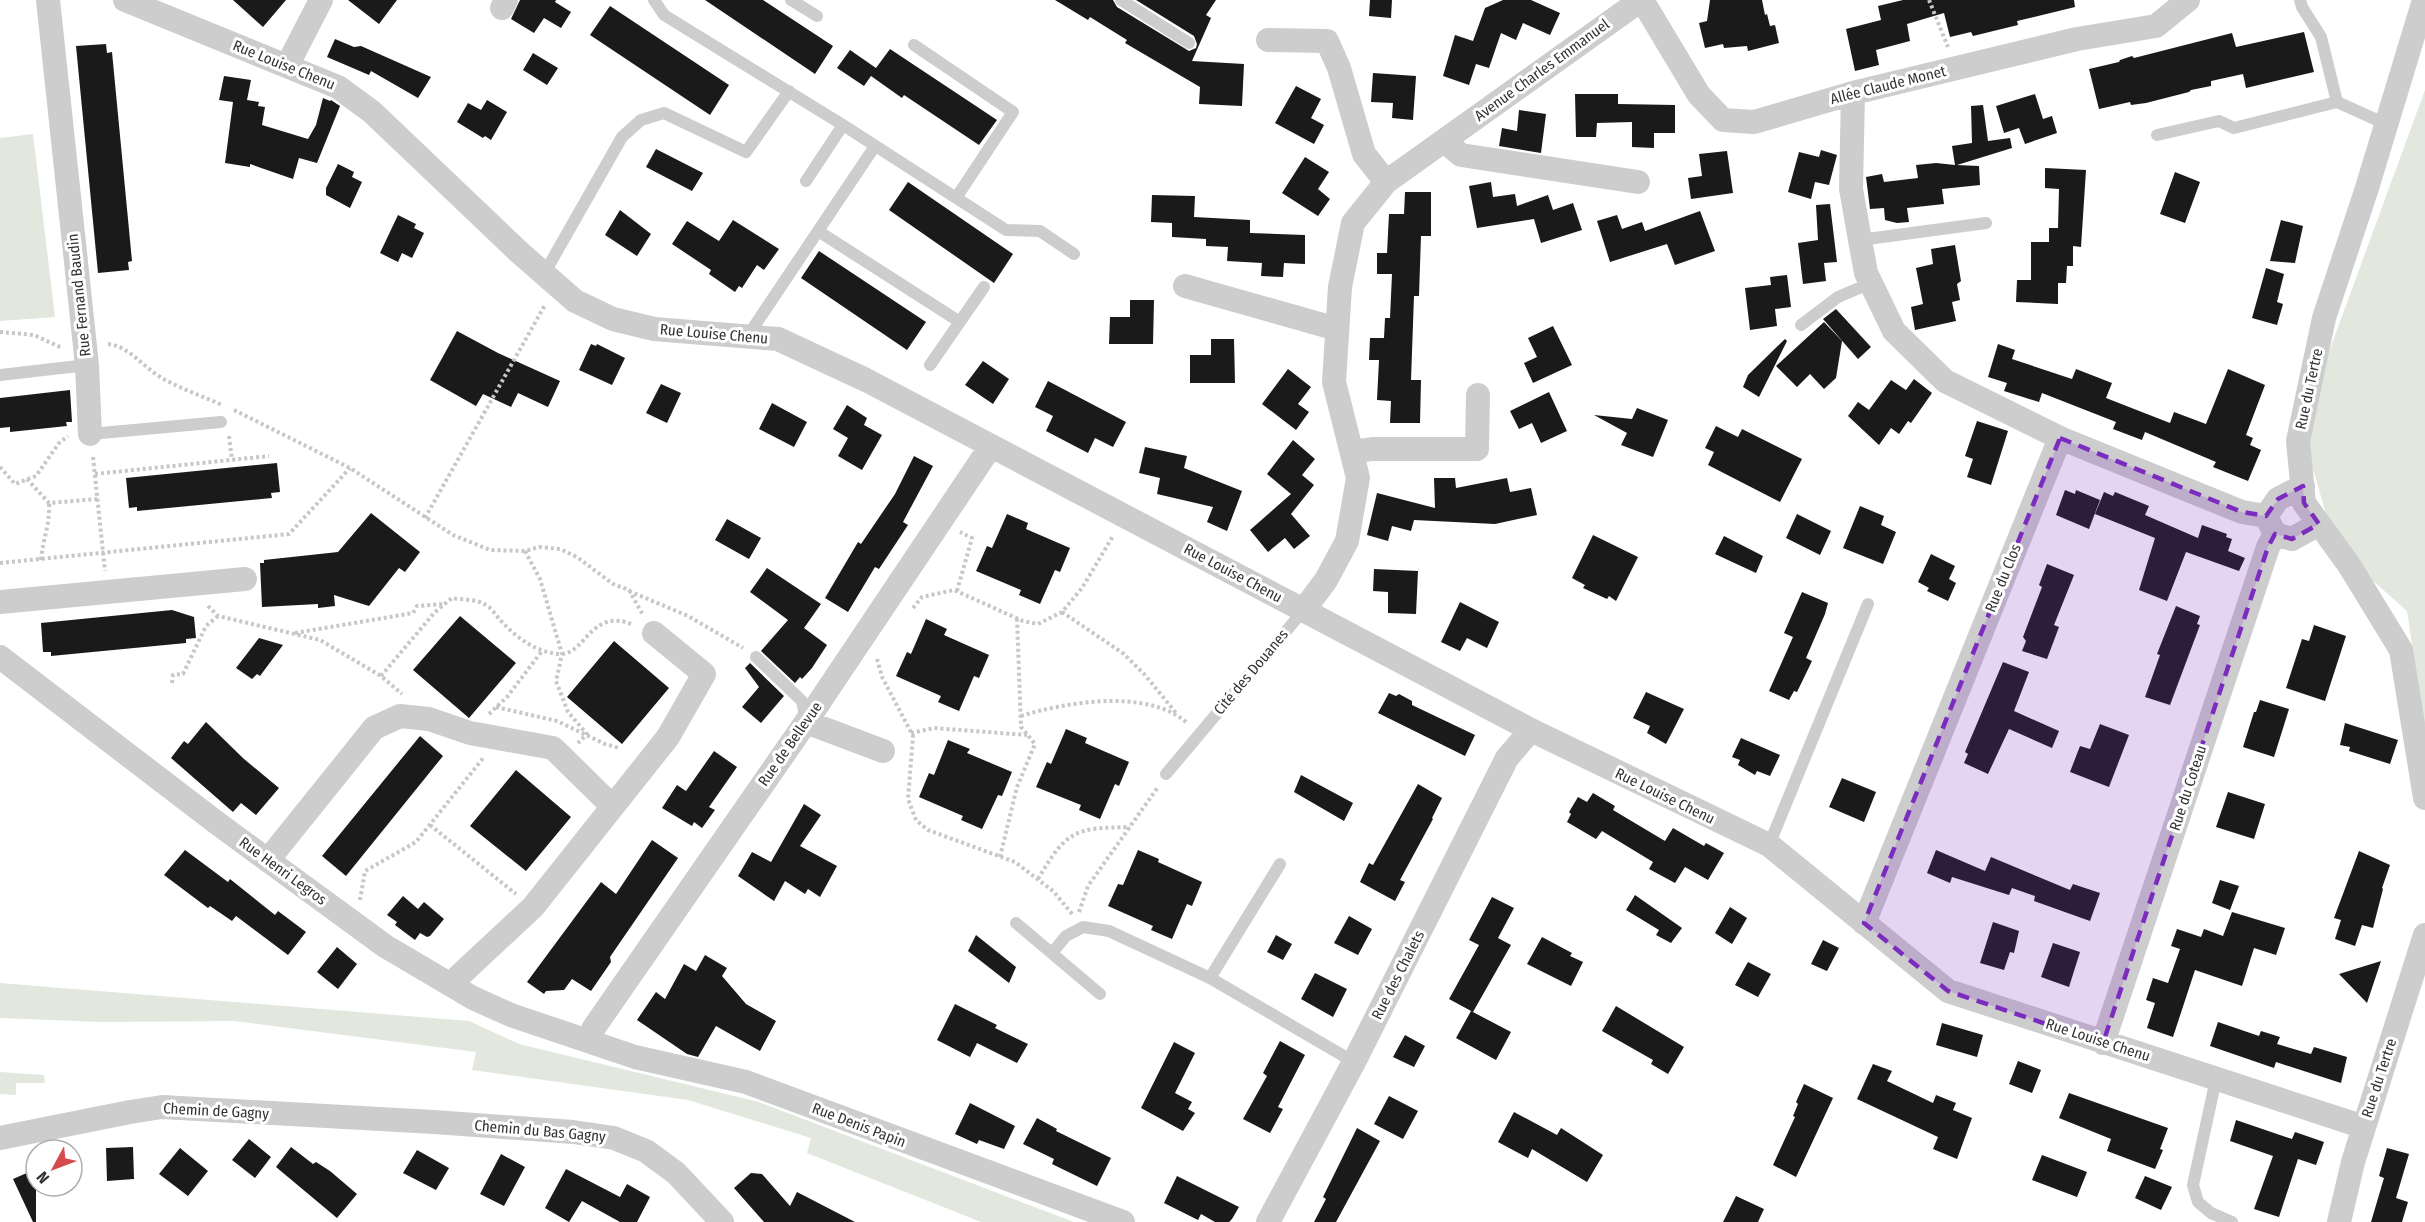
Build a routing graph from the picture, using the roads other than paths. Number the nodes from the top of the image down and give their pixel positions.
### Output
1 (48, 0) edge
2 (125, 0) edge
3 (321, 0) edge
4 (654, 0) edge
5 (791, 0) edge
6 (1121, 0) edge
7 (1641, 0) edge
8 (2188, 0) edge
9 (2300, 0) edge
10 (2424, 0) edge
11 (817, 16) dead end
12 (1268, 40) dead end
13 (1189, 43) dead end
14 (914, 45) dead end
15 (287, 66) junction
16 (789, 91) junction
17 (1853, 93) junction
18 (2337, 102) junction
19 (2386, 124) junction
20 (843, 125) junction
21 (2157, 135) dead end
22 (1444, 141) junction
23 (875, 146) junction
24 (806, 181) dead end
25 (1386, 182) junction
26 (1638, 182) dead end
27 (956, 198) junction
28 (1986, 223) dead end
29 (818, 231) junction
30 (1860, 240) junction
31 (1074, 254) dead end
32 (550, 279) junction
33 (1871, 283) junction
34 (1185, 286) dead end
35 (984, 287) dead end
36 (960, 322) junction
37 (1801, 325) dead end
38 (1337, 329) junction
39 (747, 337) junction
40 (86, 356) junction
41 (930, 365) dead end
42 (0, 375) edge
43 (1478, 395) dead end
44 (221, 422) dead end
45 (90, 434) joint
46 (2060, 438) junction
47 (991, 446) junction
48 (1352, 453) junction
49 (2303, 486) junction
50 (2319, 524) junction
51 (2271, 525) junction
52 (245, 579) dead end
53 (0, 602) edge
54 (1868, 604) dead end
55 (1303, 611) junction
56 (654, 633) road end
57 (0, 657) edge
58 (756, 657) road end
59 (806, 722) junction
60 (1531, 730) junction
61 (882, 751) dead end
62 (1166, 774) road end
63 (2425, 798) edge
64 (612, 806) junction
65 (1769, 845) junction
66 (268, 860) junction
67 (1280, 864) dead end
68 (1016, 922) dead end
69 (1864, 923) junction
70 (2425, 935) edge
71 (1052, 952) junction
72 (1210, 978) junction
73 (453, 986) junction
74 (1100, 994) dead end
75 (590, 1041) junction
76 (2103, 1042) junction
77 (1354, 1062) junction
78 (2216, 1079) junction
79 (434, 1122) joint
80 (2364, 1127) junction
81 (0, 1138) edge
82 (722, 1222) edge
83 (1123, 1222) edge
84 (1269, 1222) edge
85 (2232, 1222) edge
86 (2338, 1222) edge

1 - 40 street, Rue Fernand Baudin
2 - 15 street, Rue Louise Chenu
3 - 15 street
4 - 16 lane
5 - 11 lane
6 - 13 lane
7 - 17 street, Allée Claude Monet
7 - 22 street, Avenue Charles Emmanuel
8 - 17 street, Allée Claude Monet
9 - 18 lane
10 - 19 street, Rue du Tertre
12 - 25 street
14 - 27 lane
15 - 32 street, Rue Louise Chenu
16 - 20 lane
16 - 32 lane
17 - 30 street
18 - 19 lane
18 - 21 lane
19 - 49 street, Rue du Tertre
20 - 23 lane
20 - 24 lane
22 - 25 street, Avenue Charles Emmanuel
22 - 26 street
23 - 27 lane
23 - 29 lane
25 - 38 street, Avenue Charles Emmanuel
27 - 31 lane
28 - 30 lane
29 - 36 lane
29 - 39 lane
30 - 33 street
32 - 39 street, Rue Louise Chenu
33 - 37 lane
33 - 46 street
34 - 38 street
35 - 36 lane
36 - 41 lane
38 - 48 street, Avenue Charles Emmanuel
39 - 47 street, Rue Louise Chenu
40 - 42 lane
40 - 45 street, Rue Fernand Baudin
43 - 48 street
44 - 45 lane
46 - 51 street
46 - 69 street, Rue du Clos
47 - 55 street, Rue Louise Chenu
47 - 59 street, Rue de Bellevue
48 - 55 street, Avenue Charles Emmanuel
49 - 50 street, Rue du Tertre
49 - 51 street, Rue du Coteau
50 - 51 street
50 - 63 street, Rue du Tertre
51 - 76 street, Rue du Coteau
52 - 53 street
54 - 65 lane
55 - 60 street, Rue Louise Chenu
55 - 62 lane, Cité des Douanes
56 - 64 street
57 - 66 street, Rue Henri Legros
58 - 59 lane
59 - 61 street
59 - 75 street, Rue de Bellevue
60 - 65 street, Rue Louise Chenu
60 - 77 street, Rue des Chalets
64 - 66 street
64 - 73 street
65 - 69 street, Rue Louise Chenu
66 - 73 street, Rue Henri Legros
67 - 72 lane
68 - 71 lane
69 - 76 street, Rue Louise Chenu
70 - 80 street, Rue du Tertre
71 - 72 lane
71 - 74 lane
72 - 77 lane
73 - 75 street, Rue Henri Legros
75 - 83 street, Rue Denis Papin
76 - 78 street, Rue Louise Chenu
77 - 84 street, Rue des Chalets
78 - 80 street, Rue Louise Chenu
78 - 85 lane
79 - 81 street, Chemin de Gagny
79 - 82 street, Chemin du Bas Gagny
80 - 86 street, Rue du Tertre

